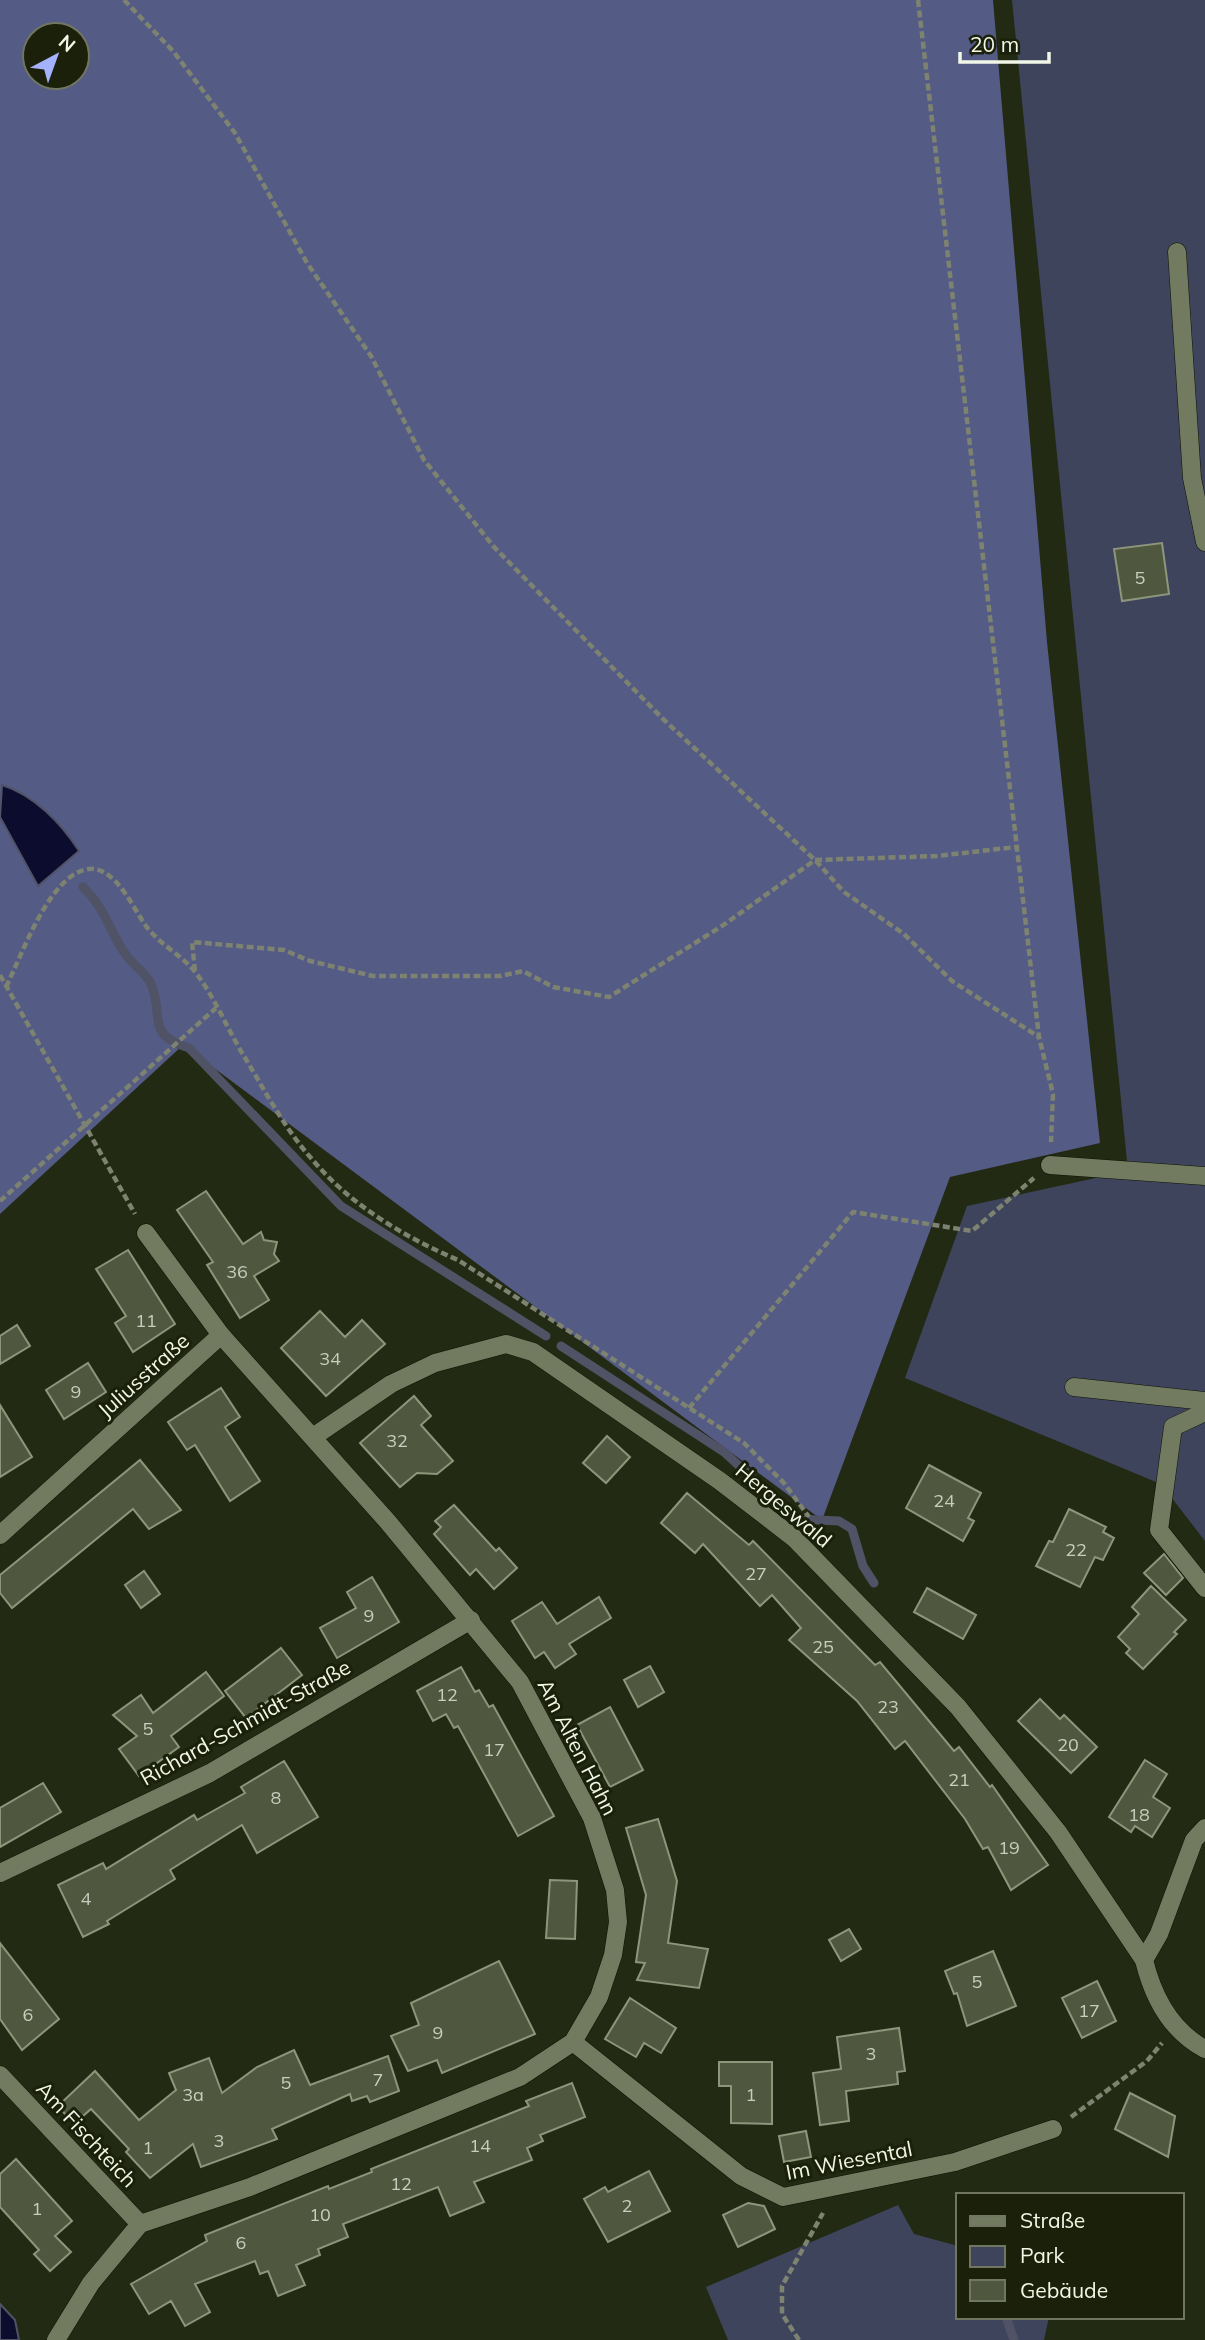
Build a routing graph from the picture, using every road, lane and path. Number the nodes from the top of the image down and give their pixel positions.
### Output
1 (124, 0) edge
2 (918, 0) edge
3 (1177, 252) dead end
4 (1205, 542) edge
5 (1016, 847) junction
6 (815, 860) junction
7 (195, 972) junction
8 (0, 975) edge
9 (6, 986) junction
10 (216, 1008) junction
11 (1039, 1037) junction
12 (84, 1123) junction
13 (1050, 1165) junction
14 (1205, 1176) edge
15 (0, 1201) edge
16 (146, 1233) joint
17 (221, 1335) junction
18 (1074, 1387) dead end
19 (1205, 1401) edge
20 (689, 1408) junction
21 (1205, 1412) edge
22 (313, 1437) junction
23 (816, 1527) dead end
24 (0, 1535) edge
25 (1203, 1585) edge
26 (471, 1620) junction
27 (1205, 1828) edge
28 (0, 1873) edge
29 (1144, 1960) junction
30 (1176, 2026) junction
31 (573, 2042) junction
32 (1205, 2049) edge
33 (0, 2075) edge
34 (1054, 2129) joint
35 (838, 2187) junction
36 (140, 2224) junction
37 (56, 2340) edge
38 (799, 2340) edge

1 - 6 path
2 - 5 path
3 - 4 street
5 - 6 path
5 - 11 path
6 - 7 path
6 - 11 path
7 - 9 path
7 - 10 path
8 - 9 path
9 - 12 path
10 - 12 path
10 - 20 path
11 - 13 path
12 - 15 path
12 - 16 path
13 - 14 street
13 - 20 path
16 - 17 street, Juliusstraße
17 - 22 street, Am Alten Hahn
17 - 24 street, Juliusstraße
18 - 19 street
20 - 23 path
21 - 25 street
22 - 26 street, Am Alten Hahn
22 - 29 street, Hergeswald
26 - 28 street, Richard-Schmidt-Straße
26 - 31 street, Am Alten Hahn
27 - 29 street
29 - 30 street, Hergeswald
30 - 32 street, Hergeswald
30 - 34 path
31 - 35 street, Im Wiesental
31 - 36 street, Am Alten Hahn
33 - 36 street, Am Fischteich
34 - 35 street, Im Wiesental
35 - 38 path
36 - 37 street

